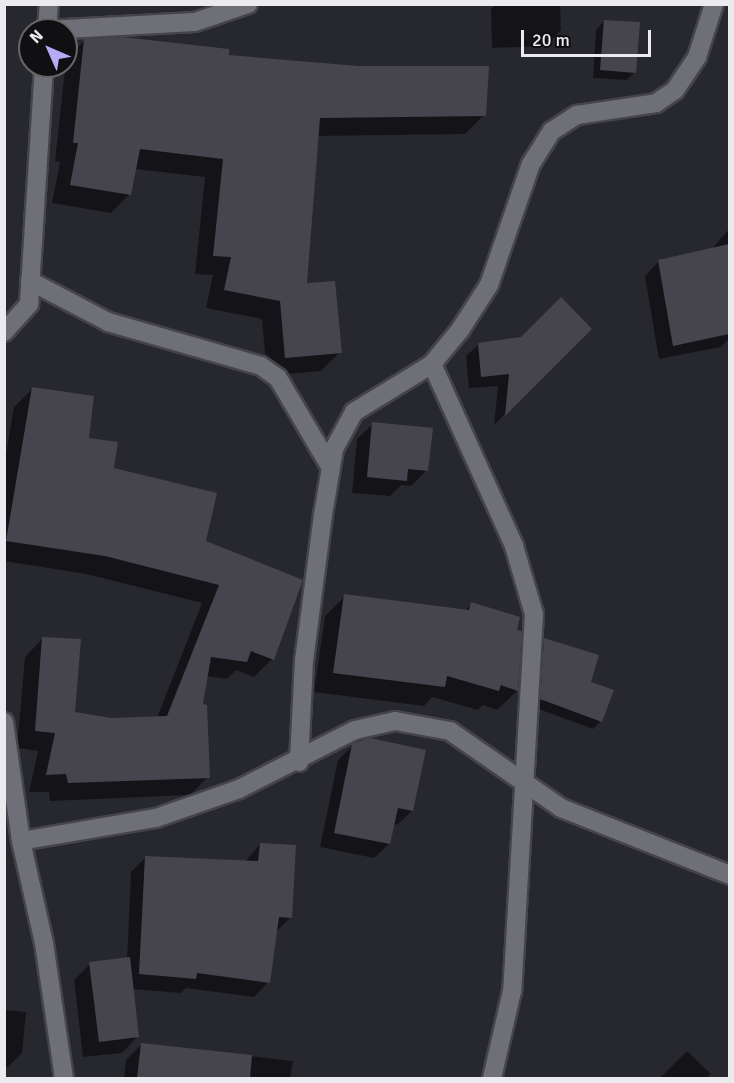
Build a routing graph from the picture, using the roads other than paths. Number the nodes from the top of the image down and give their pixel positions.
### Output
1 (248, 4) edge
2 (714, 4) edge
3 (78, 28) edge
4 (43, 78) edge
5 (30, 281) junction
6 (4, 332) edge
7 (432, 364) junction
8 (331, 468) junction
9 (4, 722) edge
10 (299, 762) junction
11 (523, 781) junction
12 (21, 841) junction
13 (729, 875) edge
14 (64, 1078) edge
15 (492, 1078) edge

1 - 3 street
2 - 7 street
4 - 5 street
5 - 6 street
5 - 8 street
7 - 8 street
7 - 11 street
8 - 10 street
9 - 12 street
10 - 11 street
10 - 12 street
11 - 13 street
11 - 15 street
12 - 14 street

